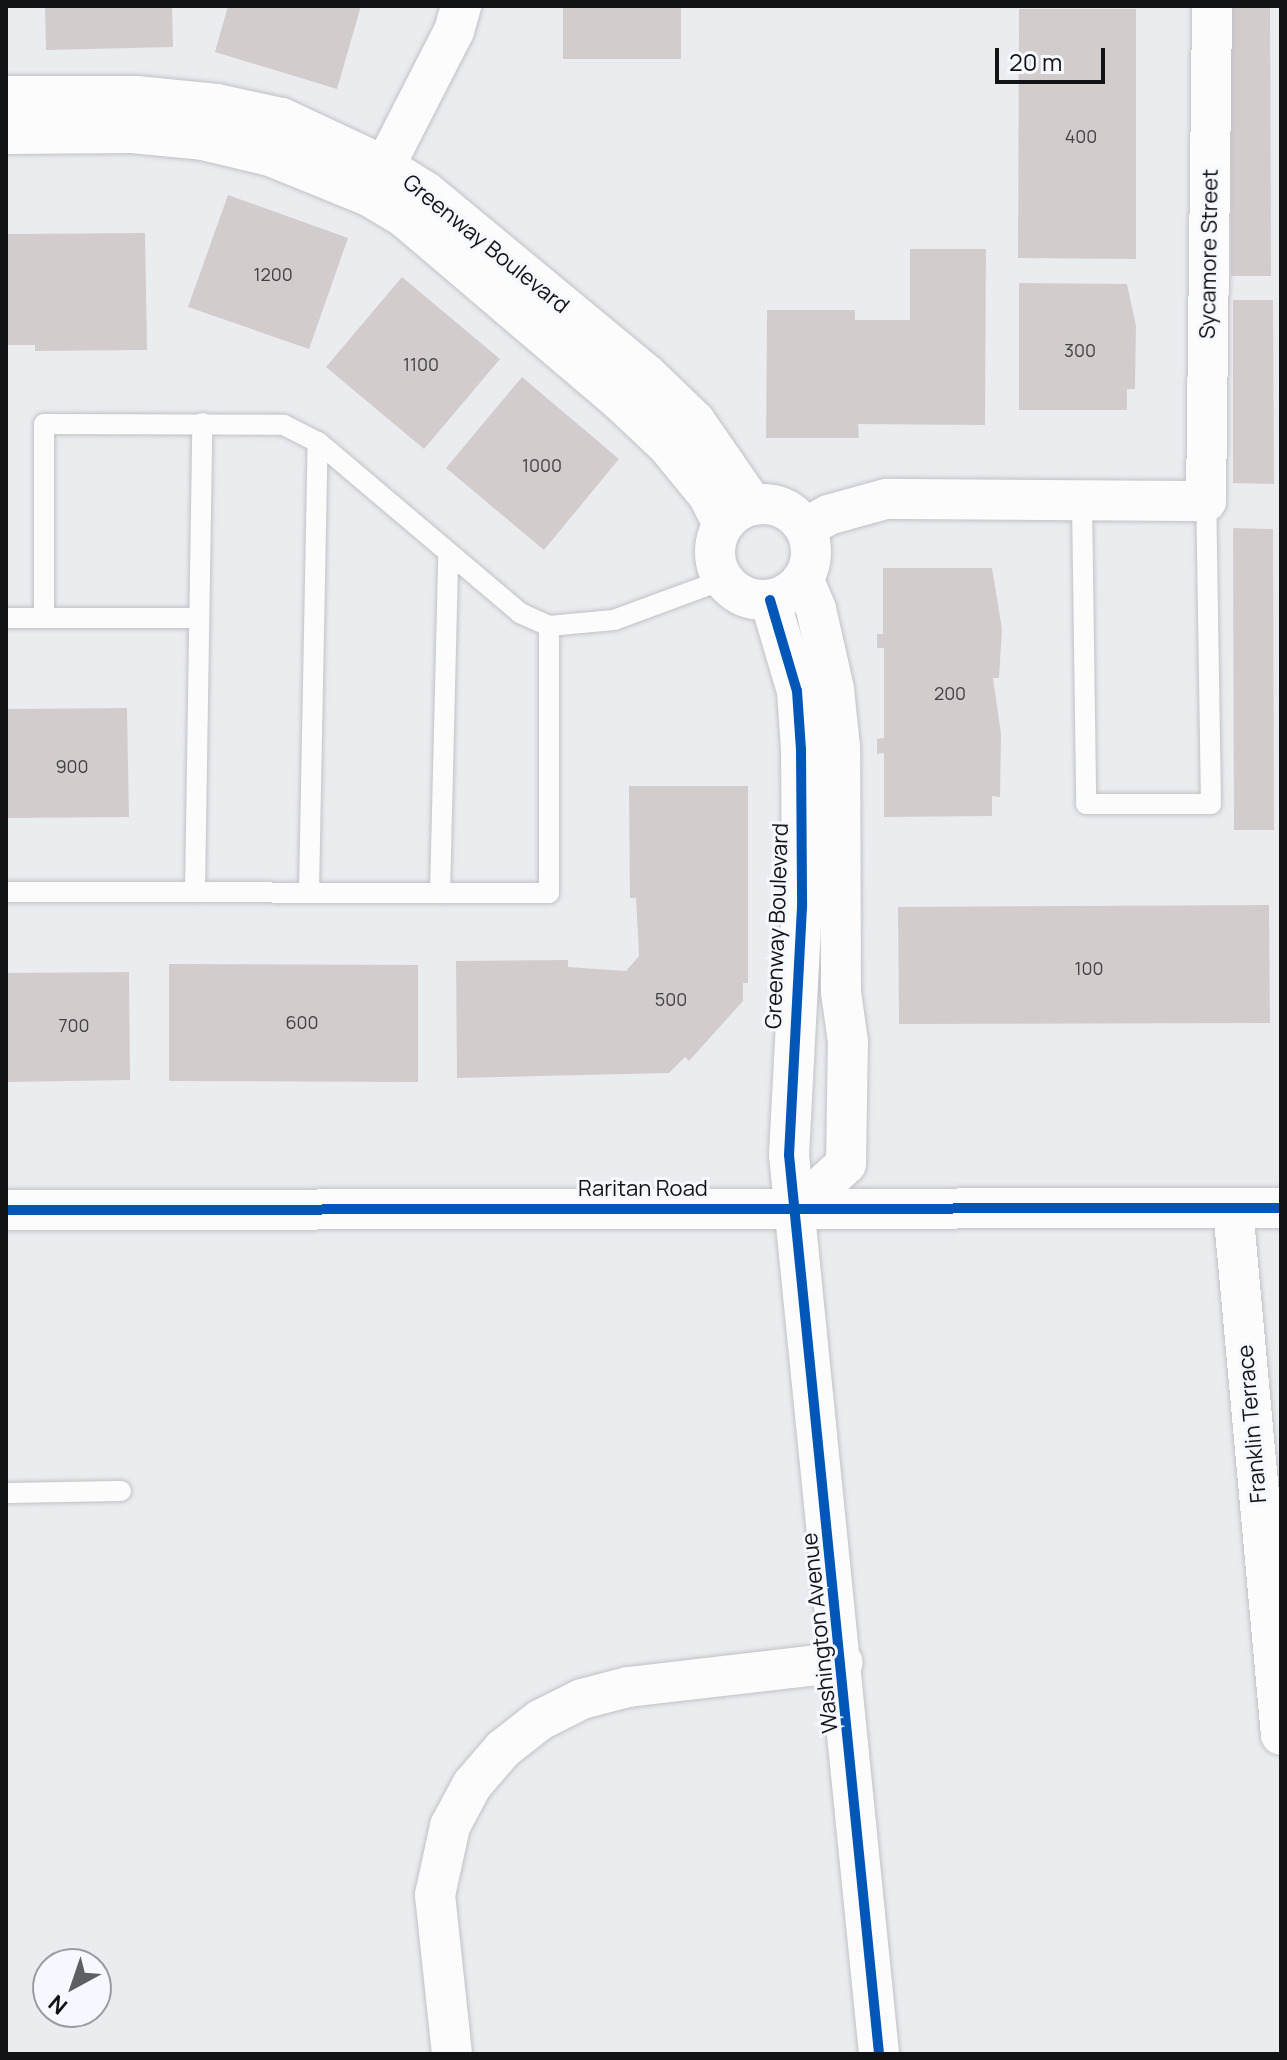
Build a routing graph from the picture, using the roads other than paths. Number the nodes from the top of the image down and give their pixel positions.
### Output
1 (461, 6) edge
2 (1212, 6) edge
3 (6, 96) edge
4 (6, 134) edge
5 (378, 181) junction
6 (202, 423) junction
7 (318, 442) junction
8 (1082, 501) junction
9 (1206, 501) junction
10 (738, 514) junction
11 (805, 528) junction
12 (448, 555) junction
13 (803, 579) junction
14 (723, 580) junction
15 (770, 600) junction
16 (44, 617) junction
17 (6, 618) edge
18 (199, 618) junction
19 (549, 626) junction
20 (6, 892) edge
21 (195, 892) junction
22 (309, 892) junction
23 (440, 893) junction
24 (794, 992) junction
25 (841, 992) junction
26 (798, 1208) junction
27 (1233, 1208) junction
28 (1281, 1208) edge
29 (6, 1210) edge
30 (121, 1491) dead end
31 (6, 1493) edge
32 (843, 1662) junction
33 (1281, 1735) edge
34 (452, 2054) edge
35 (879, 2054) edge

1 - 5 street
2 - 9 street, Sycamore Street
3 - 5 street, Greenway Boulevard
4 - 5 street, Greenway Boulevard
5 - 10 street, Greenway Boulevard
6 - 7 lane
6 - 16 lane
6 - 18 lane
7 - 12 lane
7 - 22 lane
8 - 9 street
8 - 9 lane
8 - 11 street
10 - 11 street
10 - 14 street
11 - 13 street
12 - 19 lane
12 - 23 lane
13 - 15 street
13 - 25 street
14 - 15 street
14 - 19 lane
15 - 24 street, Greenway Boulevard
16 - 17 lane
16 - 18 lane
18 - 21 lane
19 - 23 lane
20 - 21 lane
21 - 22 lane
22 - 23 lane
24 - 25 street
24 - 26 street, Greenway Boulevard
25 - 26 street
26 - 27 street, Raritan Road
26 - 29 street, Raritan Road
26 - 32 street, Washington Avenue
27 - 28 street, Raritan Road
27 - 33 street, Franklin Terrace
30 - 31 lane
32 - 34 street
32 - 35 street, Washington Avenue

